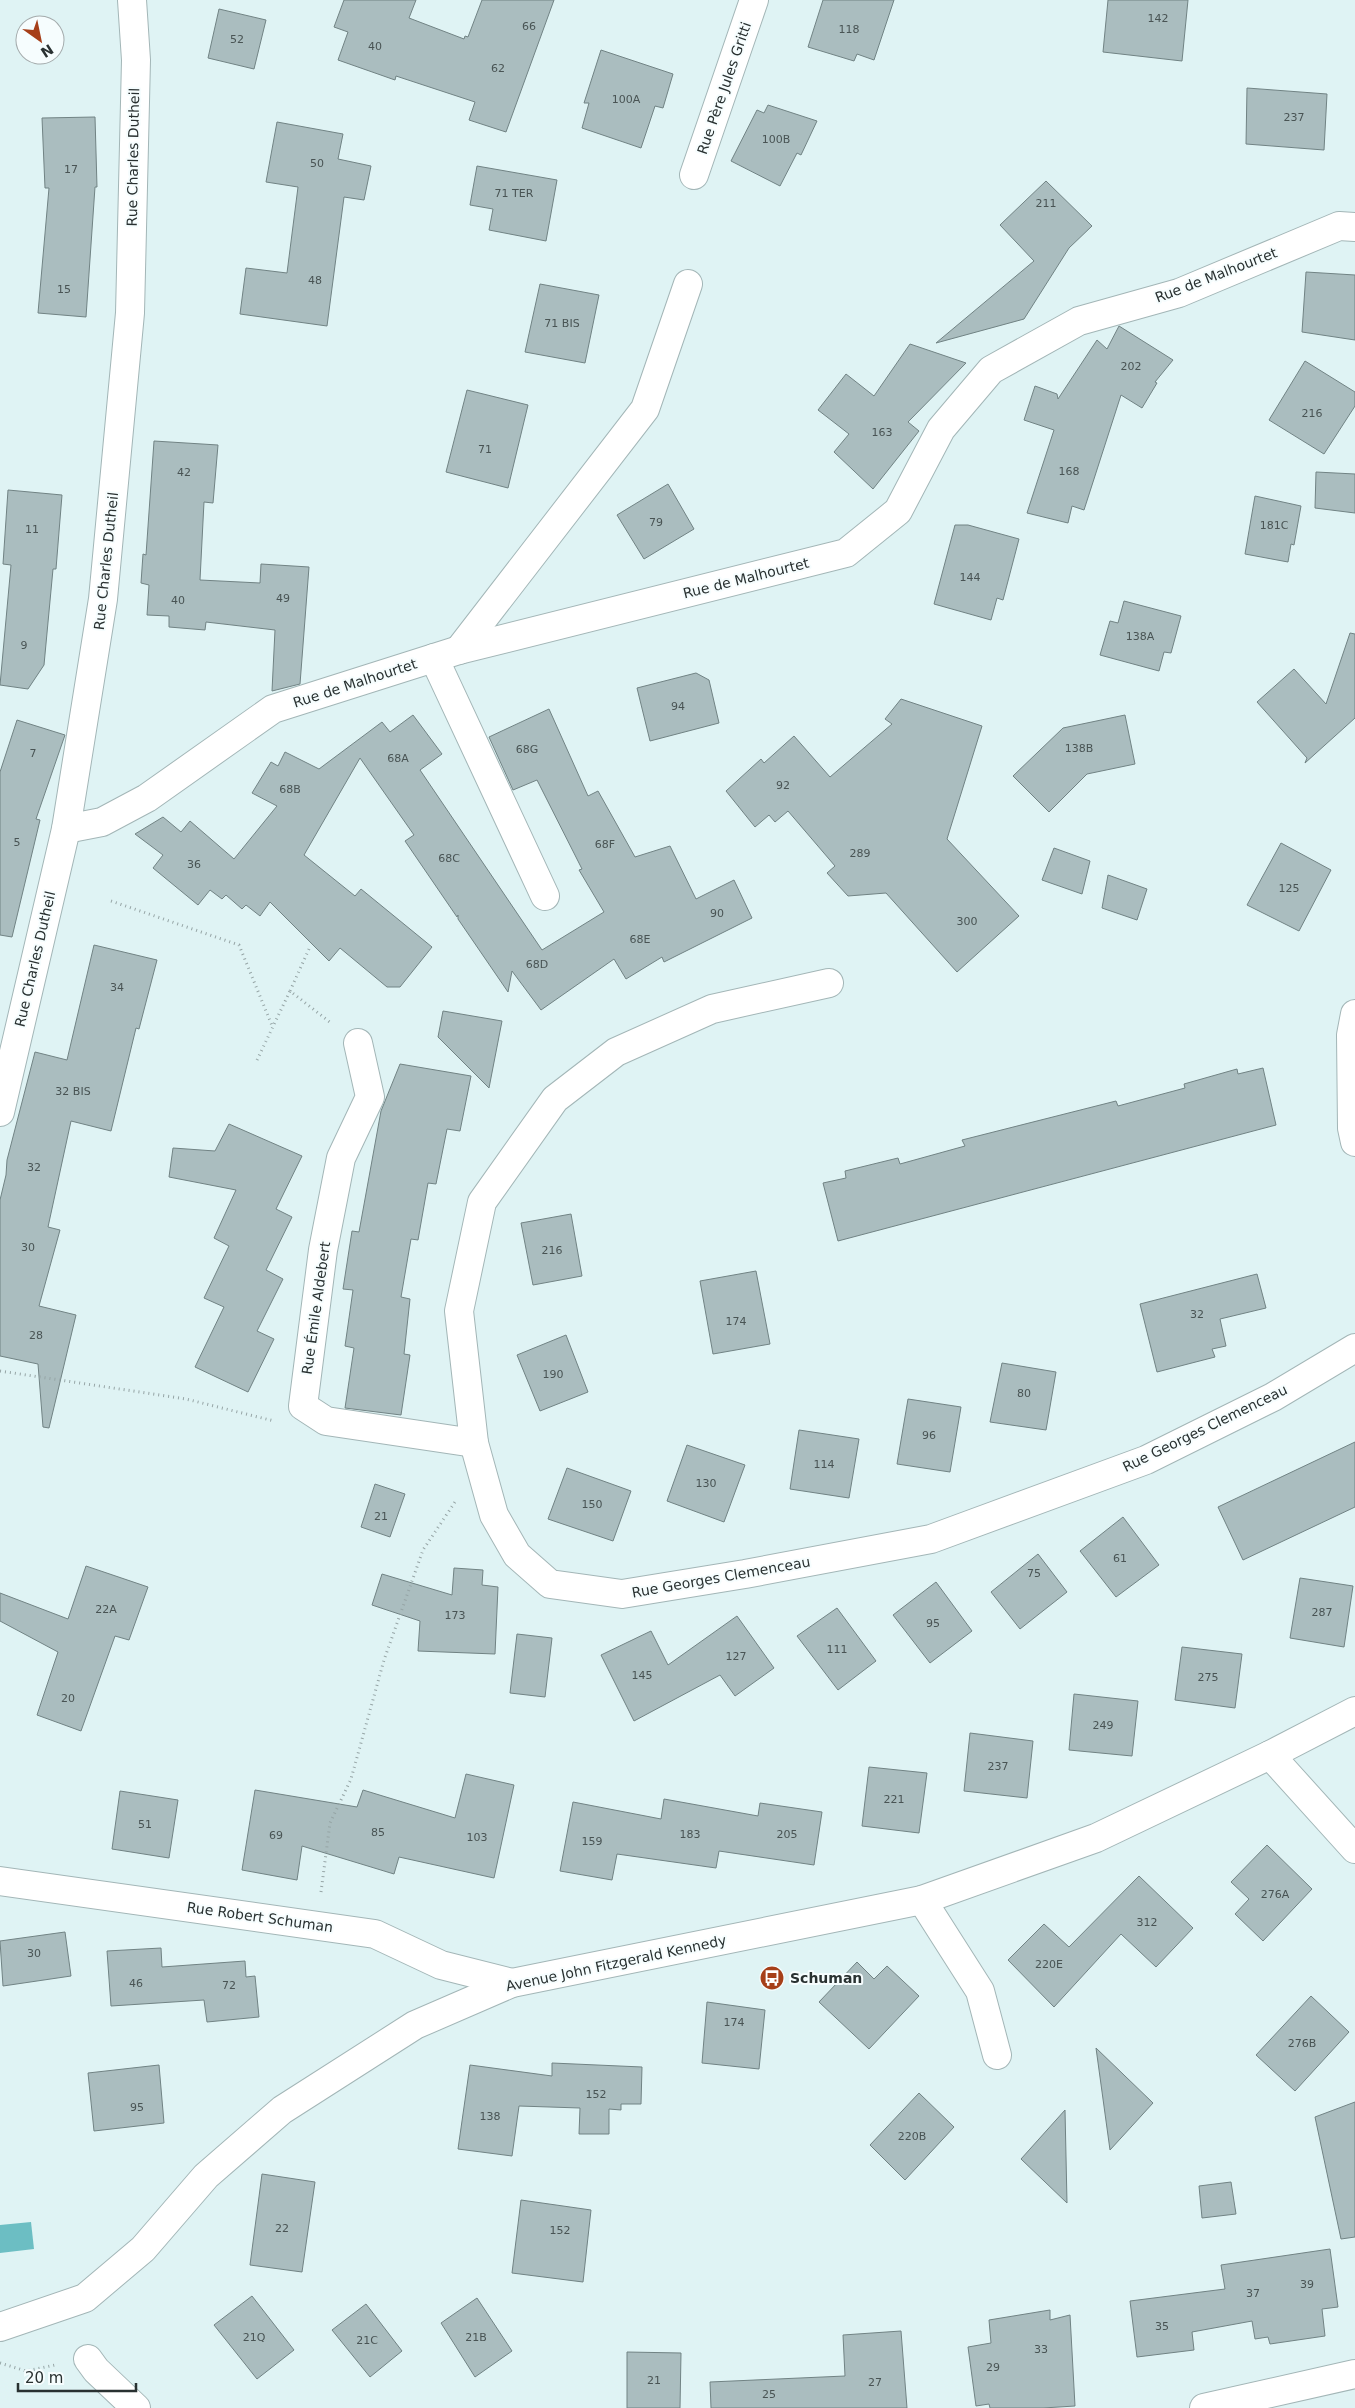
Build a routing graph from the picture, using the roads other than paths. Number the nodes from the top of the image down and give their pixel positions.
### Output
1 (132, 0) edge
2 (754, 0) edge
3 (694, 175) dead end
4 (1355, 227) edge
5 (688, 284) dead end
6 (460, 650) junction
7 (434, 658) junction
8 (66, 829) junction
9 (545, 896) dead end
10 (829, 983) dead end
11 (1355, 1014) edge
12 (358, 1042) road end
13 (0, 1112) edge
14 (1355, 1142) edge
15 (1355, 1348) edge
16 (476, 1451) junction
17 (1355, 1711) edge
18 (1270, 1755) junction
19 (1355, 1849) edge
20 (0, 1881) edge
21 (922, 1900) junction
22 (512, 1983) junction
23 (997, 2055) dead end
24 (0, 2327) edge
25 (88, 2359) road end
26 (1355, 2374) edge
27 (136, 2408) edge
28 (1204, 2408) edge

1 - 8 street, Rue Charles Dutheil
2 - 3 street, Rue Père Jules Gritti
4 - 6 street, Rue de Malhourtet
5 - 6 street
6 - 7 street, Rue de Malhourtet
7 - 8 street, Rue de Malhourtet
7 - 9 street
8 - 13 street, Rue Charles Dutheil
10 - 16 street, Rue Georges Clemenceau
11 - 14 street
12 - 16 street, Rue Émile Aldebert
15 - 16 street, Rue Georges Clemenceau
17 - 18 street, Avenue John Fitzgerald Kennedy
18 - 19 street
18 - 21 street, Avenue John Fitzgerald Kennedy
20 - 22 street, Rue Robert Schuman
21 - 22 street, Avenue John Fitzgerald Kennedy
21 - 23 street
22 - 24 street, Avenue John Fitzgerald Kennedy
25 - 27 street
26 - 28 street

